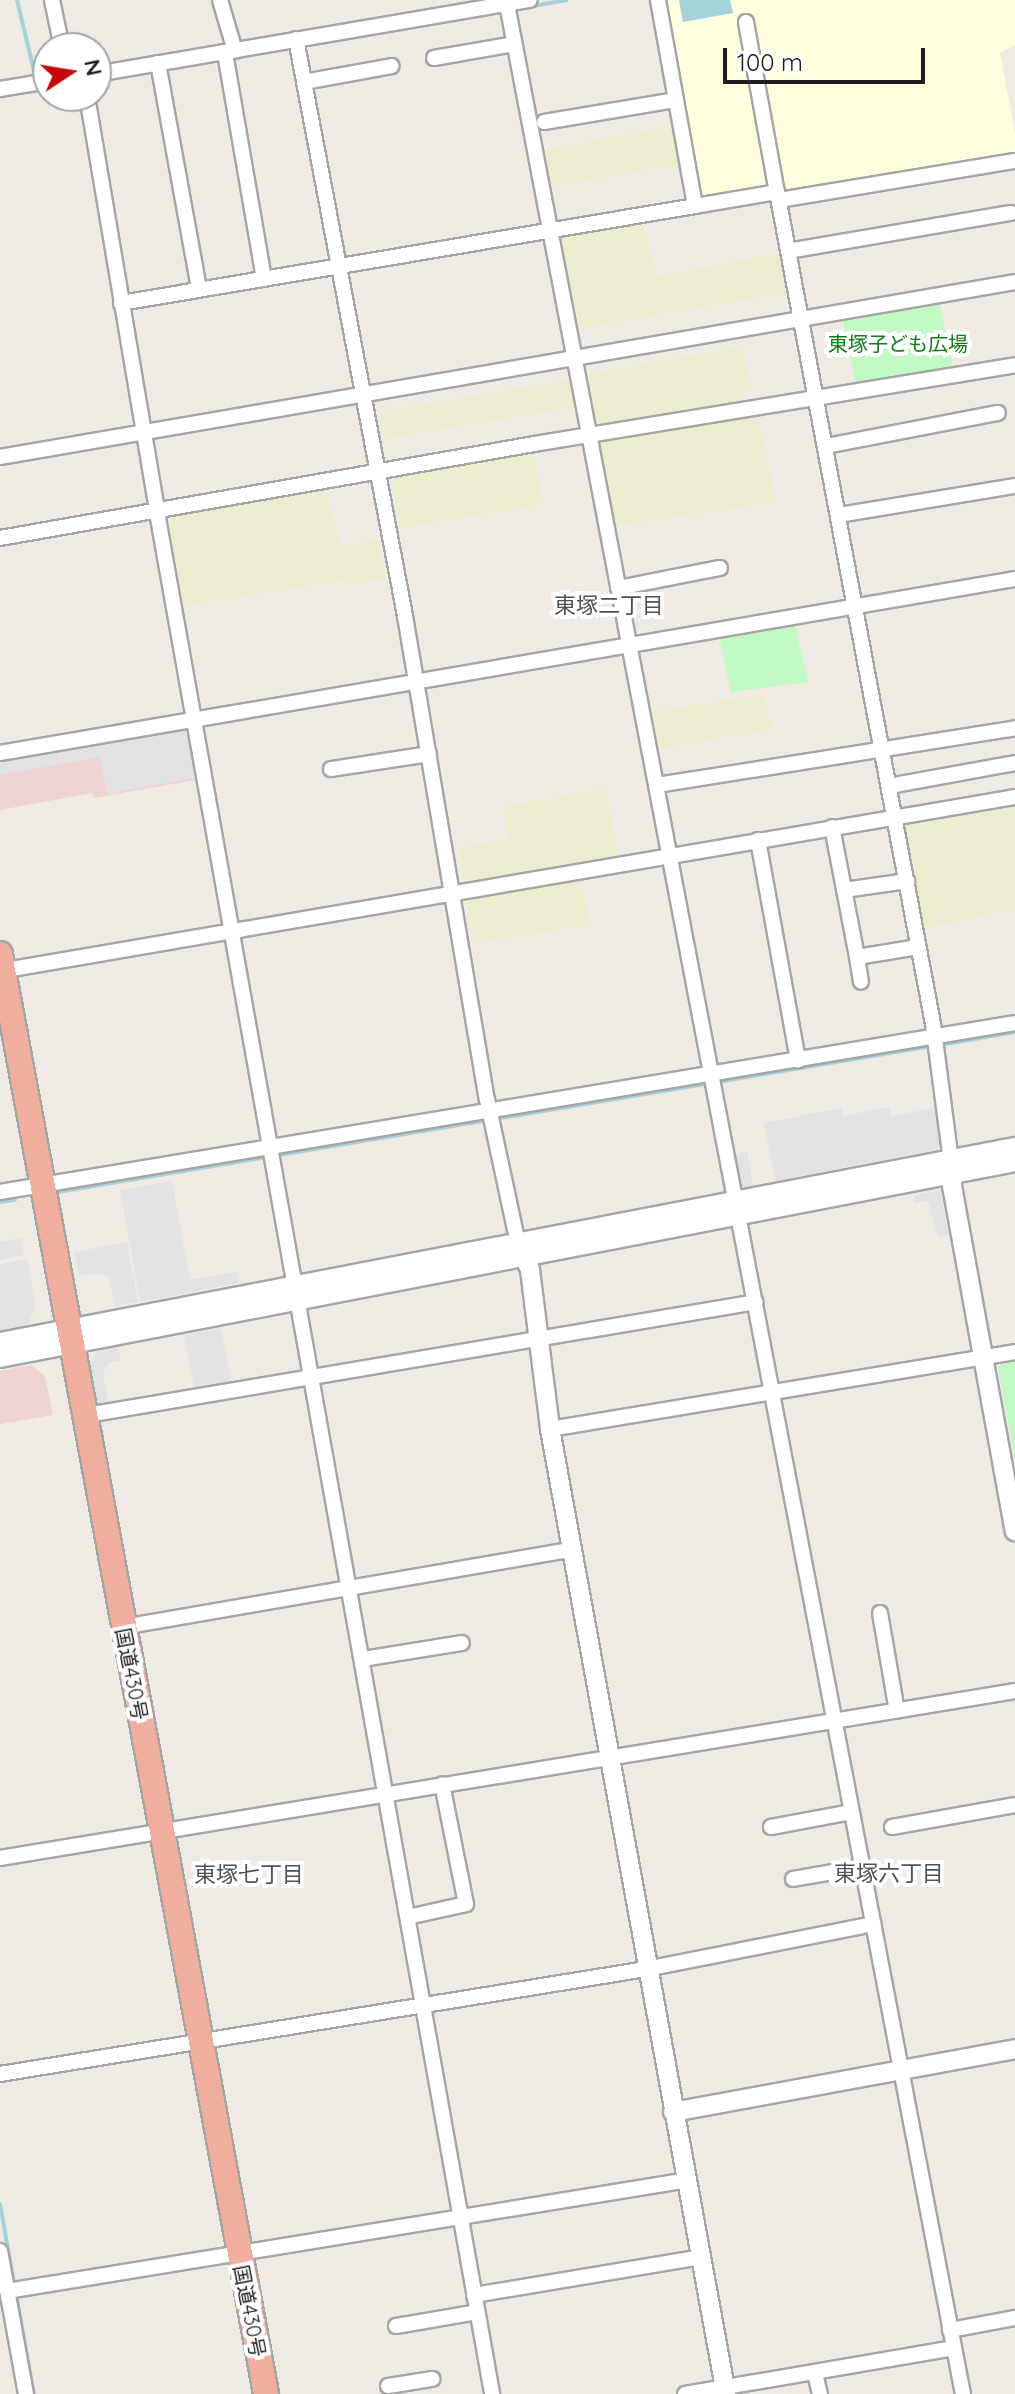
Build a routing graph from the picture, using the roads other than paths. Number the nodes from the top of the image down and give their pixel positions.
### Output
1 (52, 0) edge
2 (220, 0) edge
3 (530, 0) edge
4 (658, 0) edge
5 (501, 6) edge
6 (746, 22) dead end
7 (59, 32) edge
8 (296, 39) junction
9 (514, 44) junction
10 (230, 52) junction
11 (434, 58) dead end
12 (158, 63) junction
13 (392, 66) dead end
14 (112, 71) edge
15 (304, 82) junction
16 (32, 84) edge
17 (0, 89) edge
18 (676, 100) junction
19 (90, 112) edge
20 (544, 122) dead end
21 (1015, 161) edge
22 (778, 196) junction
23 (695, 206) junction
24 (1011, 213) dead end
25 (551, 233) junction
26 (788, 251) junction
27 (338, 266) junction
28 (264, 279) junction
29 (1015, 282) edge
30 (199, 289) junction
31 (121, 303) junction
32 (801, 319) junction
33 (574, 358) junction
34 (1015, 365) edge
35 (364, 395) junction
36 (816, 398) junction
37 (998, 413) dead end
38 (145, 433) junction
39 (588, 436) junction
40 (826, 446) junction
41 (0, 457) edge
42 (378, 472) junction
43 (1015, 486) edge
44 (159, 510) junction
45 (839, 515) junction
46 (0, 538) edge
47 (720, 568) dead end
48 (1015, 579) edge
49 (618, 588) junction
50 (857, 607) junction
51 (629, 648) junction
52 (416, 684) junction
53 (195, 721) junction
54 (1015, 728) edge
55 (883, 751) junction
56 (0, 753) edge
57 (429, 754) junction
58 (1015, 763) edge
59 (331, 769) dead end
60 (657, 785) junction
61 (889, 786) junction
62 (1015, 797) edge
63 (895, 817) junction
64 (832, 827) junction
65 (758, 840) junction
66 (671, 855) junction
67 (907, 881) junction
68 (844, 890) junction
69 (453, 893) junction
70 (233, 931) junction
71 (918, 947) junction
72 (857, 957) junction
73 (1, 965) edge
74 (861, 982) dead end
75 (1015, 1023) edge
76 (0, 1039) edge
77 (934, 1043) junction
78 (798, 1060) junction
79 (712, 1080) junction
80 (492, 1116) junction
81 (1015, 1147) edge
82 (272, 1154) junction
83 (1015, 1162) edge
84 (951, 1167) junction
85 (34, 1186) junction
86 (0, 1192) edge
87 (739, 1208) junction
88 (521, 1250) junction
89 (298, 1293) junction
90 (756, 1302) junction
91 (63, 1337) junction
92 (538, 1339) junction
93 (0, 1342) edge
94 (1015, 1352) edge
95 (983, 1357) junction
96 (0, 1358) edge
97 (313, 1377) junction
98 (773, 1393) junction
99 (87, 1415) junction
100 (550, 1429) junction
101 (1015, 1531) edge
102 (571, 1550) junction
103 (349, 1589) junction
104 (880, 1613) dead end
105 (123, 1627) junction
106 (462, 1643) dead end
107 (363, 1659) junction
108 (1015, 1691) edge
109 (897, 1711) junction
110 (834, 1722) junction
111 (609, 1757) junction
112 (442, 1784) junction
113 (388, 1792) junction
114 (1015, 1805) edge
115 (851, 1812) junction
116 (771, 1827) dead end
117 (892, 1827) dead end
118 (154, 1831) junction
119 (0, 1858) edge
120 (862, 1867) junction
121 (793, 1879) dead end
122 (408, 1917) junction
123 (874, 1924) junction
124 (646, 1969) junction
125 (423, 2005) junction
126 (193, 2043) junction
127 (1015, 2049) edge
128 (901, 2069) junction
129 (0, 2074) edge
130 (673, 2112) junction
131 (688, 2180) junction
132 (460, 2214) junction
133 (0, 2251) edge
134 (232, 2252) junction
135 (701, 2257) junction
136 (13, 2290) junction
137 (474, 2295) junction
138 (477, 2312) junction
139 (1015, 2318) edge
140 (396, 2326) dead end
141 (950, 2330) junction
142 (954, 2348) junction
143 (815, 2373) junction
144 (432, 2379) dead end
145 (394, 2388) edge
146 (725, 2391) edge
147 (26, 2394) edge
148 (250, 2394) edge
149 (266, 2394) edge
150 (492, 2394) edge
151 (685, 2394) edge
152 (820, 2394) edge
153 (963, 2394) edge

1 - 7 street
2 - 10 street
3 - 5 street
4 - 18 street
5 - 8 street
5 - 9 street
6 - 22 street
8 - 10 street
8 - 15 street
9 - 11 street
9 - 25 street
10 - 12 street
10 - 28 street
12 - 14 street
12 - 30 street
13 - 15 street
15 - 27 street
16 - 17 street
18 - 20 street
18 - 23 street
19 - 31 street
21 - 22 street
22 - 23 street
22 - 26 street
23 - 25 street
24 - 26 street
25 - 27 street
25 - 33 street
26 - 32 street
27 - 28 street
27 - 35 street
28 - 30 street
29 - 32 street
30 - 31 street
31 - 38 street
32 - 33 street
32 - 36 street
33 - 35 street
33 - 39 street
34 - 36 street
35 - 38 street
35 - 42 street
36 - 39 street
36 - 40 street
37 - 40 street
38 - 41 street
38 - 44 street
39 - 42 street
39 - 49 street
40 - 45 street
42 - 44 street
42 - 52 street
43 - 45 street
44 - 46 street
44 - 53 street
45 - 50 street
47 - 49 street
48 - 50 street
49 - 51 street
50 - 51 street
50 - 55 street
51 - 52 street
51 - 60 street
52 - 53 street
52 - 57 street
53 - 56 street
53 - 70 street
54 - 55 street
55 - 60 street
55 - 61 street
57 - 59 street
57 - 69 street
58 - 61 street
60 - 66 street
61 - 63 street
62 - 63 street
63 - 64 street
63 - 67 street
64 - 65 street
64 - 68 street
65 - 66 street
65 - 78 street
66 - 69 street
66 - 79 street
67 - 68 street
67 - 71 street
68 - 72 street
69 - 70 street
69 - 80 street
70 - 73 street
70 - 82 street
71 - 72 street
71 - 77 street
72 - 74 street
73 - 85 highway, 国道430号
75 - 77 street
76 - 85 highway, 国道430号
77 - 78 street
77 - 84 street
78 - 79 street
79 - 80 street
79 - 87 street
80 - 82 street
80 - 88 street
81 - 84 street
82 - 85 street
82 - 89 street
83 - 84 street
84 - 87 street
84 - 95 street
85 - 86 street
85 - 91 highway, 国道430号
87 - 88 street
87 - 90 street
88 - 89 street
88 - 92 street
89 - 91 street
89 - 97 street
90 - 92 street
90 - 98 street
91 - 93 street
91 - 96 street
91 - 99 highway, 国道430号
91 - 118 highway, 国道430号
92 - 97 street
92 - 100 street
94 - 95 street
95 - 98 street
95 - 101 street
97 - 99 street
97 - 103 street
98 - 100 street
98 - 110 street
99 - 105 highway, 国道430号
100 - 102 street
102 - 103 street
102 - 111 street
103 - 105 street
103 - 107 street
104 - 109 street
105 - 118 highway, 国道430号
106 - 107 street
107 - 113 street
108 - 109 street
109 - 110 street
110 - 111 street
110 - 115 street
111 - 112 street
111 - 124 street
112 - 113 street
112 - 122 street
113 - 118 street
113 - 122 street
114 - 117 street
115 - 116 street
115 - 120 street
118 - 119 street
118 - 126 highway, 国道430号
120 - 121 street
120 - 123 street
122 - 125 street
123 - 124 street
123 - 128 street
124 - 125 street
124 - 130 street
125 - 126 street
125 - 132 street
126 - 129 street
126 - 134 highway, 国道430号
127 - 128 street
128 - 130 street
128 - 141 street
130 - 131 street
131 - 132 street
131 - 135 street
132 - 134 street
132 - 137 street
133 - 136 street
134 - 136 street
134 - 148 highway, 国道430号
134 - 149 highway, 国道430号
135 - 137 street
135 - 146 street
136 - 147 street
137 - 138 street
138 - 140 street
138 - 150 street
139 - 141 street
141 - 142 street
142 - 143 street
142 - 153 street
143 - 146 street
143 - 152 street
144 - 145 street
146 - 151 street

